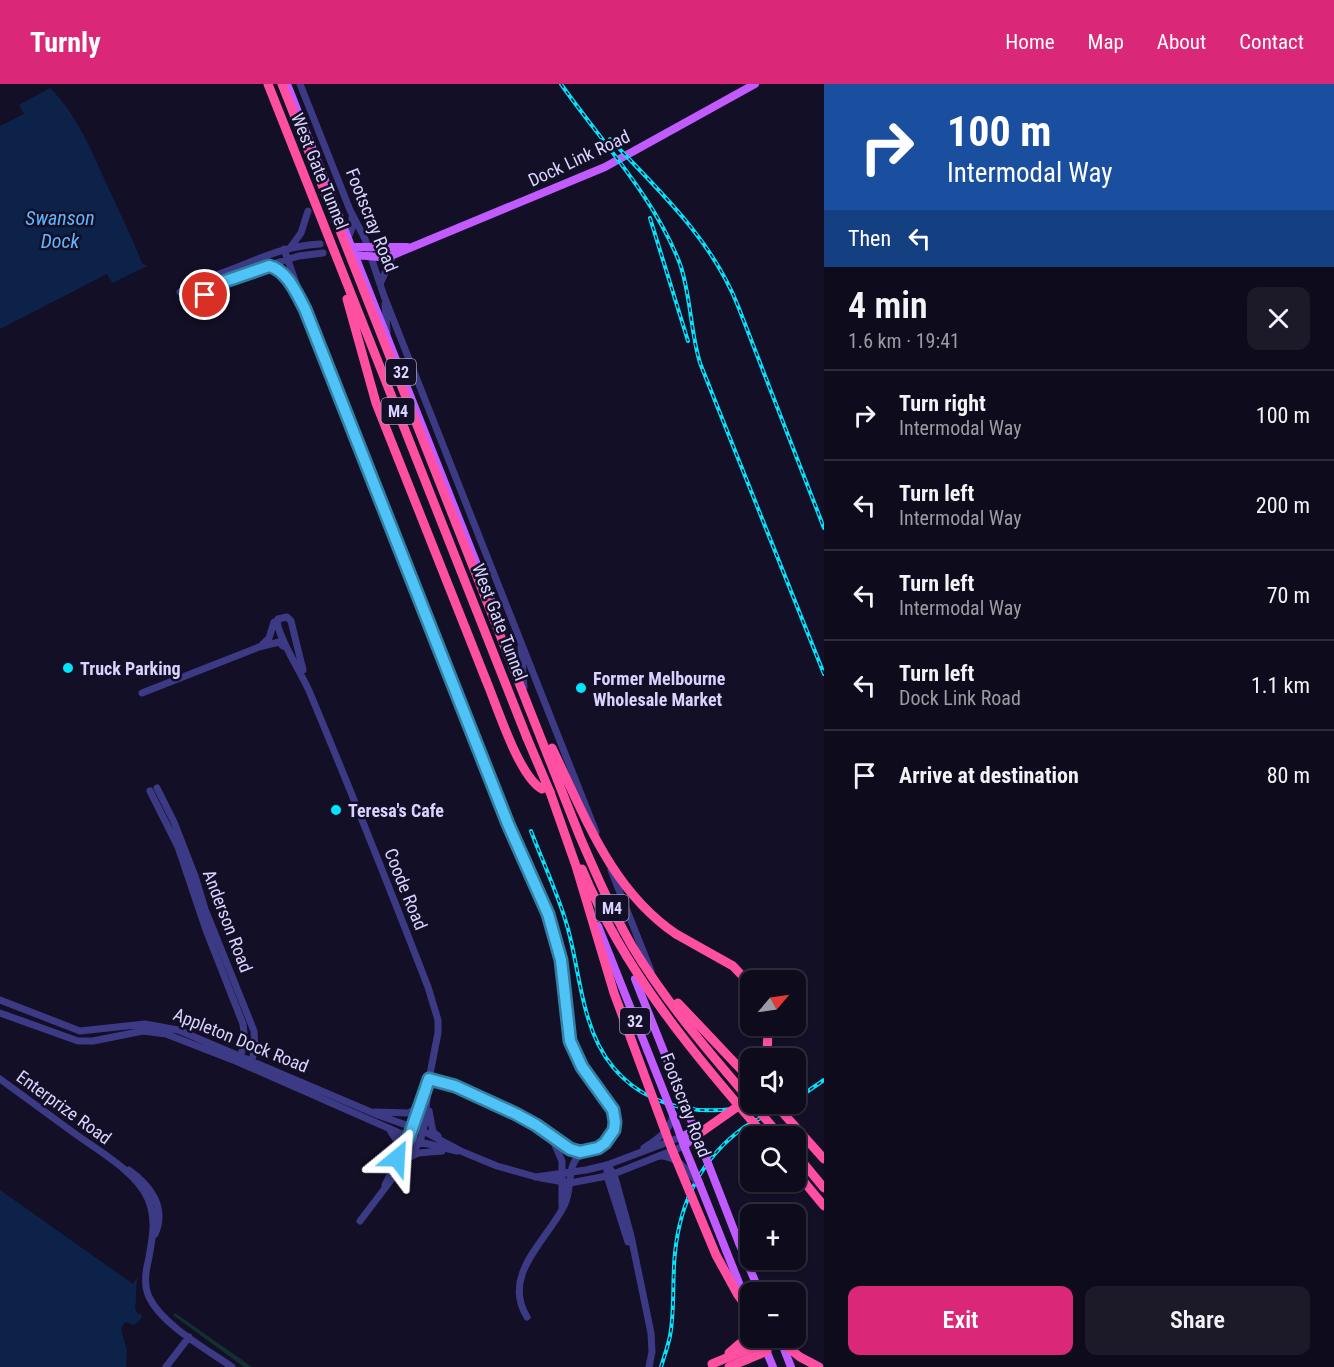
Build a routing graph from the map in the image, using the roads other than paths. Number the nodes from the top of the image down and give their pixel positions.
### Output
1 (268, 84) edge
2 (282, 84) edge
3 (287, 84) edge
4 (300, 84) edge
5 (755, 84) edge
6 (328, 157) junction
7 (318, 161) junction
8 (350, 210) junction
9 (308, 212) dead end
10 (320, 244) dead end
11 (351, 247) junction
12 (410, 247) junction
13 (287, 248) junction
14 (369, 252) junction
15 (323, 253) dead end
16 (393, 255) junction
17 (288, 259) junction
18 (336, 259) junction
19 (266, 266) junction
20 (380, 284) junction
21 (384, 296) junction
22 (305, 309) junction
23 (388, 338) junction
24 (408, 388) junction
25 (424, 397) junction
26 (454, 472) junction
27 (442, 477) junction
28 (490, 562) junction
29 (484, 581) junction
30 (499, 584) junction
31 (493, 605) joint
32 (278, 619) junction
33 (516, 630) junction
34 (259, 647) junction
35 (305, 678) junction
36 (524, 688) junction
37 (142, 693) dead end
38 (546, 791) junction
39 (591, 910) dead end
40 (649, 970) junction
41 (740, 973) edge
42 (635, 979) dead end
43 (657, 987) dead end
44 (0, 1000) edge
45 (0, 1011) edge
46 (239, 1059) junction
47 (250, 1064) junction
48 (740, 1068) edge
49 (0, 1079) edge
50 (429, 1080) junction
51 (740, 1087) edge
52 (428, 1093) junction
53 (740, 1105) edge
54 (418, 1107) junction
55 (366, 1110) junction
56 (761, 1114) edge
57 (784, 1114) edge
58 (673, 1115) junction
59 (757, 1126) edge
60 (772, 1126) edge
61 (412, 1127) junction
62 (389, 1129) junction
63 (423, 1131) junction
64 (696, 1133) junction
65 (550, 1135) junction
66 (409, 1137) junction
67 (440, 1138) junction
68 (420, 1142) junction
69 (682, 1142) junction
70 (462, 1152) junction
71 (584, 1152) junction
72 (636, 1152) junction
73 (659, 1156) junction
74 (397, 1158) junction
75 (408, 1159) junction
76 (824, 1159) edge
77 (607, 1165) junction
78 (806, 1166) edge
79 (610, 1175) junction
80 (536, 1177) junction
81 (806, 1184) edge
82 (385, 1185) junction
83 (700, 1185) junction
84 (824, 1188) edge
85 (824, 1206) edge
86 (560, 1214) junction
87 (360, 1221) dead end
88 (756, 1282) edge
89 (740, 1287) edge
90 (740, 1298) edge
91 (526, 1317) dead end
92 (189, 1337) junction
93 (740, 1345) edge
94 (754, 1348) edge
95 (760, 1348) edge
96 (766, 1348) edge
97 (782, 1348) edge
98 (788, 1348) edge
99 (743, 1364) edge
100 (709, 1365) edge
101 (166, 1367) edge
102 (232, 1367) edge
103 (649, 1367) edge
104 (729, 1367) edge
105 (773, 1367) edge
106 (791, 1367) edge
107 (819, 1367) edge

1 - 18 highway, West Gate Tunnel / M4, bridge
2 - 36 highway, West Gate Tunnel / M4, bridge
3 - 7 main road, Footscray Road / 32
4 - 6 street, Footscray Road
5 - 12 main road, Dock Link Road
6 - 7 street, Footscray Road
6 - 8 street, Footscray Road
7 - 11 main road, Footscray Road / 32
8 - 11 street
8 - 14 street, Footscray Road
9 - 13 street
10 - 13 street
11 - 14 main road, Dock Link Road
11 - 23 main road, Footscray Road / 32
12 - 14 main road, Dock Link Road
12 - 16 main road, Dock Link Road
13 - 17 street
13 - 19 street
14 - 16 main road, Dock Link Road
14 - 20 street, Footscray Road
15 - 17 street
16 - 20 street
17 - 19 street
17 - 22 street
18 - 38 highway, West Gate Tunnel / M4, bridge
18 - 38 highway, bridge
19 - 22 street
20 - 21 street, Footscray Road
21 - 23 street, Footscray Road
21 - 25 street, Footscray Road
22 - 71 street
23 - 24 main road, Footscray Road / 32
24 - 25 street
24 - 27 main road, Footscray Road / 32
25 - 26 street, Footscray Road
26 - 27 street
26 - 28 street, Footscray Road
27 - 29 main road, Footscray Road / 32
28 - 29 street
28 - 30 street, Footscray Road
29 - 31 main road, Footscray Road / 32
30 - 31 street, Footscray Road
30 - 33 street, Footscray Road
32 - 34 street
32 - 35 street, Coode Road
32 - 35 street, Coode Road
33 - 36 street, Footscray Road
33 - 43 street, Footscray Road
34 - 35 street
34 - 37 street
35 - 50 street, Coode Road
36 - 40 highway, West Gate Tunnel / M4, bridge
36 - 41 highway, bridge
38 - 59 highway, West Gate Tunnel / M4, bridge
38 - 90 highway, bridge
39 - 58 main road, Footscray Road / 32, bridge
40 - 48 highway, bridge
40 - 51 highway, West Gate Tunnel / M4, bridge
42 - 64 main road, Footscray Road / 32, bridge
44 - 46 street, Appleton Dock Road
45 - 46 street, Appleton Dock Road
46 - 47 street, Appleton Dock Road
46 - 47 street, Anderson Road
47 - 55 street, Appleton Dock Road
47 - 62 street, Appleton Dock Road
49 - 92 street, Enterprize Road
50 - 52 street, Coode Road
50 - 54 street, Coode Road
50 - 65 street
52 - 63 street, Coode Road
52 - 67 street
53 - 64 highway, bridge
54 - 55 street
54 - 61 street, Coode Road
55 - 61 street, Appleton Dock Road
56 - 60 highway, bridge
57 - 76 highway, bridge
58 - 69 main road, Footscray Road / 32
58 - 72 street
61 - 63 street, Appleton Dock Road
61 - 66 street, Coode Road
62 - 66 street, Appleton Dock Road
62 - 74 street
63 - 67 street, Appleton Dock Road
63 - 68 street, Coode Road
64 - 69 main road, Appleton Dock Road, bridge
64 - 88 main road, Footscray Road / 32, bridge
65 - 71 street
65 - 86 street
66 - 68 street, Appleton Dock Road
66 - 74 street, Coode Road
67 - 70 street, Appleton Dock Road
68 - 70 street, Appleton Dock Road
68 - 75 street, Coode Road
69 - 72 street, Appleton Dock Road
69 - 73 street, Appleton Dock Road, bridge
69 - 83 main road, Footscray Road / 32, bridge
70 - 75 street
70 - 80 street, Appleton Dock Road
71 - 86 street
72 - 77 street, Appleton Dock Road
73 - 79 street, Appleton Dock Road
73 - 83 street, bridge
74 - 82 street, Coode Road
75 - 82 street, Coode Road
77 - 79 street
77 - 80 street, Appleton Dock Road, bridge
78 - 84 highway
79 - 80 street, Appleton Dock Road, bridge
79 - 103 street
81 - 85 highway
82 - 87 street, Coode Road
83 - 89 main road, Footscray Road / 32, bridge
86 - 91 street
92 - 101 street
92 - 102 street, Enterprize Road
93 - 100 highway
94 - 100 highway
95 - 99 highway
96 - 105 main road
97 - 106 main road
98 - 107 highway, bridge
99 - 104 highway

